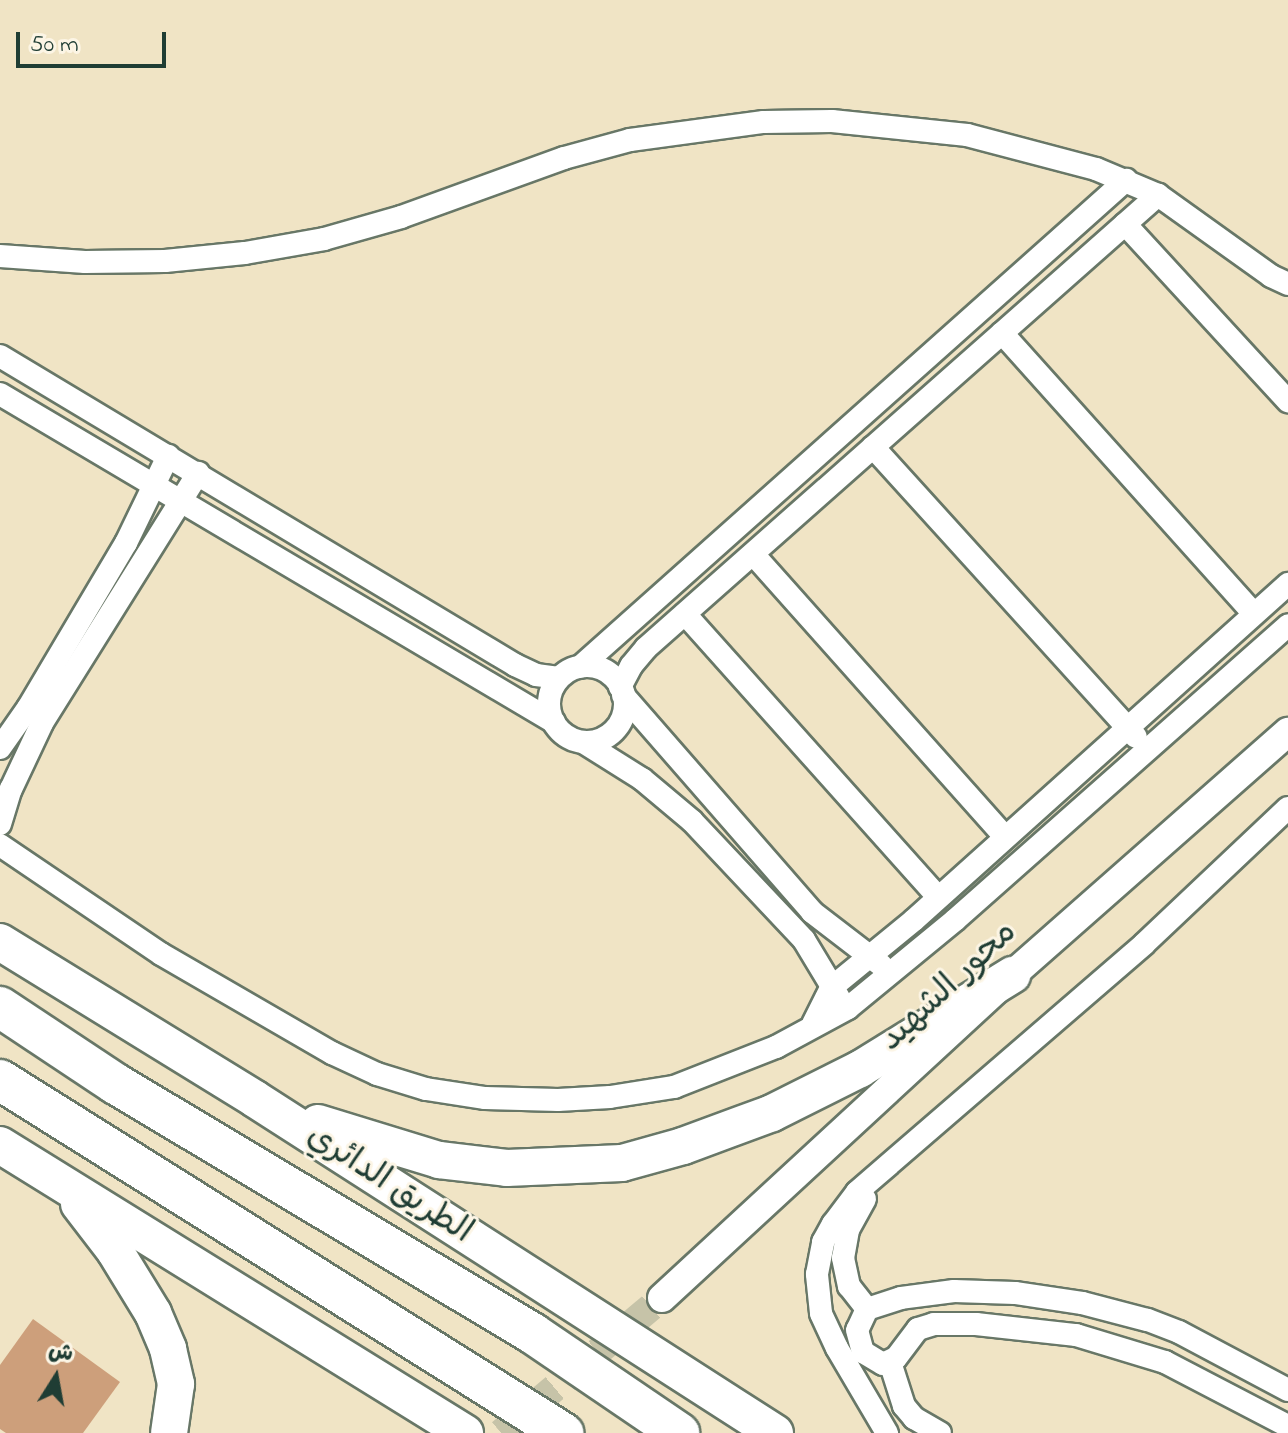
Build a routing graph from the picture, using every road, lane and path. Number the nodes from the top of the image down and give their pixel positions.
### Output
1 (1126, 180) junction
2 (1158, 195) junction
3 (1125, 224) junction
4 (0, 256) edge
5 (1288, 284) edge
6 (1002, 333) junction
7 (0, 356) edge
8 (0, 394) edge
9 (1288, 401) edge
10 (873, 447) junction
11 (168, 456) junction
12 (198, 473) junction
13 (154, 484) junction
14 (182, 502) junction
15 (753, 554) junction
16 (1288, 584) edge
17 (685, 614) junction
18 (1254, 614) junction
19 (1288, 625) edge
20 (580, 667) junction
21 (559, 678) junction
22 (622, 691) junction
23 (554, 722) junction
24 (1128, 727) junction
25 (1288, 732) edge
26 (583, 742) junction
27 (0, 748) edge
28 (1147, 749) junction
29 (1288, 808) edge
30 (0, 824) edge
31 (1005, 837) junction
32 (0, 845) edge
33 (938, 897) junction
34 (0, 942) edge
35 (872, 955) junction
36 (890, 975) junction
37 (1012, 975) junction
38 (831, 988) junction
39 (0, 1007) edge
40 (848, 1008) junction
41 (813, 1024) junction
42 (0, 1080) edge
43 (255, 1099) junction
44 (0, 1145) edge
45 (886, 1169) junction
46 (66, 1187) junction
47 (662, 1298) tunnel mouth
48 (867, 1309) junction
49 (890, 1362) junction
50 (1288, 1390) edge
51 (898, 1395) junction
52 (869, 1404) junction
53 (1288, 1426) edge
54 (169, 1433) edge
55 (465, 1433) edge
56 (563, 1433) edge
57 (679, 1433) edge
58 (775, 1433) edge
59 (887, 1433) edge
60 (940, 1433) edge

1 - 2 street
1 - 4 street
1 - 20 street
2 - 3 street
2 - 5 street
3 - 6 street
3 - 9 street
6 - 10 street
6 - 18 street
7 - 11 street
8 - 13 street
10 - 15 street
10 - 24 street
11 - 12 street
11 - 13 street
12 - 14 street
12 - 21 street
13 - 14 street
13 - 27 street
14 - 23 street
14 - 30 street
15 - 17 street
15 - 31 street
16 - 18 street
17 - 22 street
17 - 33 street
18 - 24 street
19 - 28 street
20 - 21 street
20 - 22 street
21 - 23 street
22 - 26 street
22 - 35 street
23 - 26 street
24 - 28 street
24 - 31 street
25 - 37 street, محور الشهيد
26 - 38 street
28 - 36 street
29 - 45 street
31 - 33 street
32 - 41 street
33 - 35 street
34 - 43 highway, الطريق الدائري
35 - 36 street
35 - 38 street
36 - 40 street
37 - 43 highway
37 - 47 street, محور الشهيد
38 - 40 street
38 - 41 street
39 - 57 highway, الطريق الدائري
40 - 41 street
42 - 56 highway
43 - 58 highway, الطريق الدائري
44 - 46 highway
45 - 48 street
45 - 52 street
46 - 54 highway
46 - 55 highway
48 - 49 street
48 - 50 street
49 - 51 street
49 - 53 street
51 - 52 street
51 - 60 street
52 - 59 street

